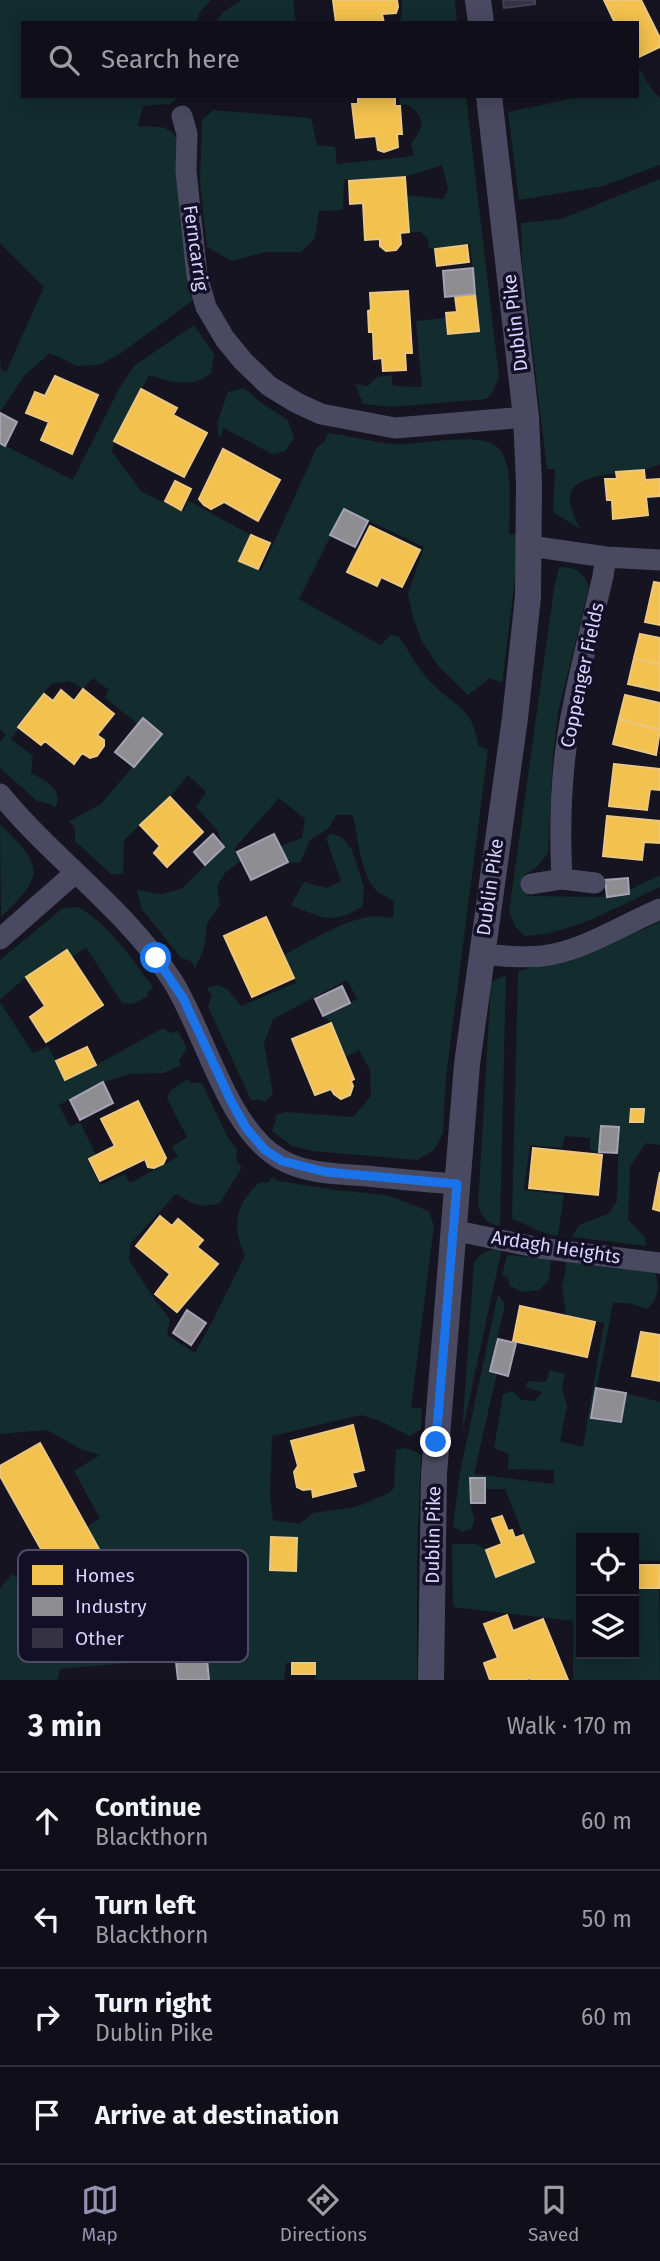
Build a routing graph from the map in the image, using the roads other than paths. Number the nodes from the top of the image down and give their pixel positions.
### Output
1 (478, 0) edge
2 (481, 21) edge
3 (489, 98) edge
4 (182, 116) dead end
5 (526, 417) junction
6 (530, 546) junction
7 (606, 557) junction
8 (660, 560) edge
9 (0, 794) edge
10 (75, 873) junction
11 (562, 879) junction
12 (595, 883) dead end
13 (531, 884) dead end
14 (660, 909) edge
15 (0, 939) edge
16 (481, 954) junction
17 (457, 1184) junction
18 (452, 1230) junction
19 (660, 1263) edge
20 (431, 1680) edge

1 - 2 street
3 - 5 street, Dublin Pike
4 - 5 street, Ferncarrig
5 - 6 street, Dublin Pike
6 - 7 street
6 - 16 street, Dublin Pike
7 - 8 street
7 - 11 street, Coppenger Fields
9 - 10 street
10 - 15 street
10 - 17 street
11 - 12 street
11 - 13 street
14 - 16 street
16 - 17 street, Dublin Pike
17 - 18 street, Dublin Pike
18 - 19 street, Ardagh Heights
18 - 20 street, Dublin Pike

